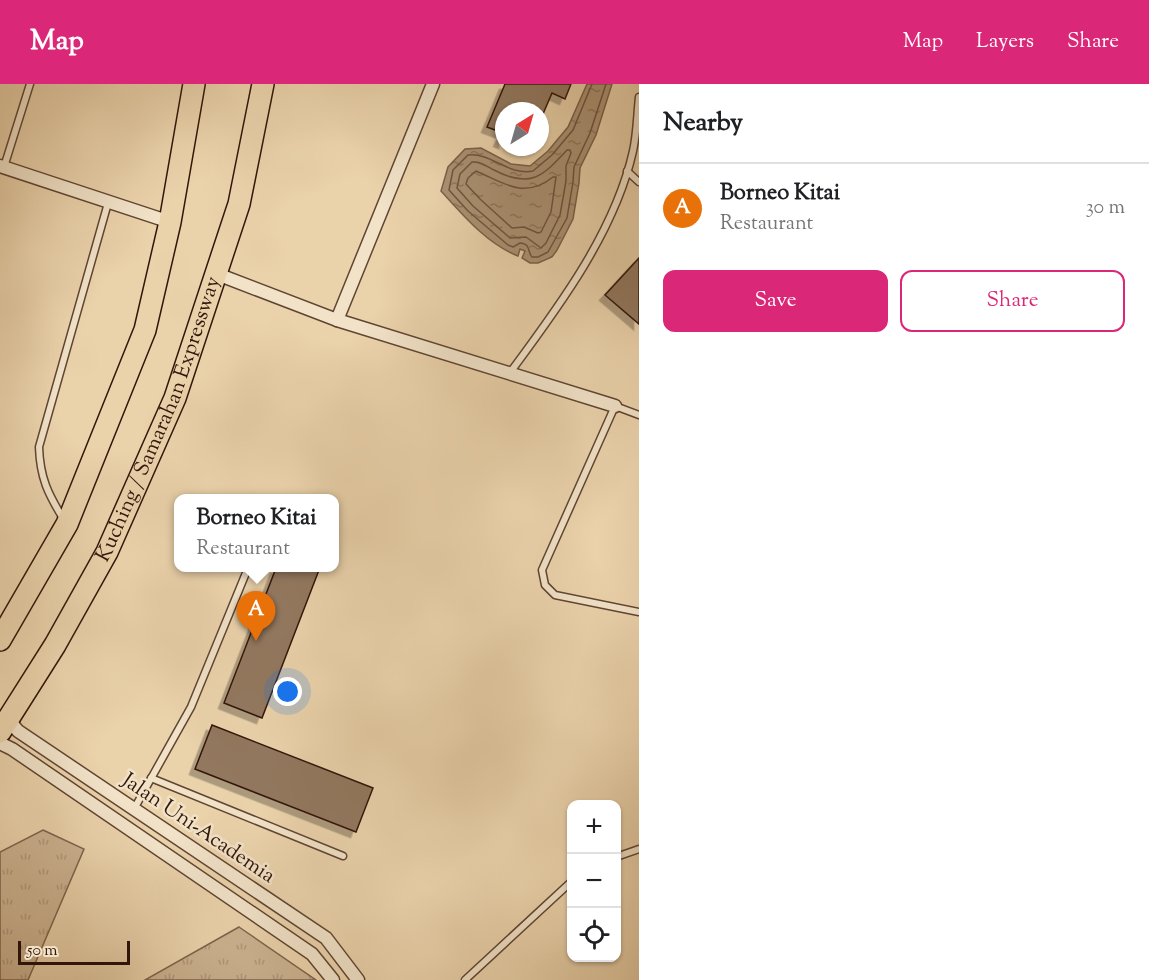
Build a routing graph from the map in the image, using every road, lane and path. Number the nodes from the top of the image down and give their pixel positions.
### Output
1 (30, 84) edge
2 (194, 84) edge
3 (263, 84) edge
4 (433, 84) edge
5 (639, 97) edge
6 (2, 167) edge
7 (627, 171) junction
8 (639, 182) edge
9 (108, 203) junction
10 (170, 222) junction
11 (217, 274) junction
12 (337, 320) junction
13 (509, 374) junction
14 (615, 406) junction
15 (639, 415) edge
16 (67, 524) junction
17 (246, 572) edge
18 (639, 612) edge
19 (0, 640) edge
20 (4, 726) edge
21 (0, 743) edge
22 (151, 778) junction
23 (134, 809) junction
24 (639, 849) edge
25 (621, 855) edge
26 (343, 856) dead end
27 (567, 887) edge
28 (333, 980) edge
29 (358, 980) edge
30 (465, 980) edge

1 - 6 lane
2 - 10 highway
3 - 11 highway, Kuching / Samarahan Expressway
4 - 12 street
5 - 7 lane
6 - 9 street
7 - 8 lane
7 - 13 lane
9 - 10 street
9 - 16 lane
10 - 16 highway
11 - 12 street
11 - 20 highway, Kuching / Samarahan Expressway
12 - 13 street
13 - 14 street
14 - 15 lane
14 - 18 lane
16 - 19 highway
17 - 22 lane
20 - 23 street, Jalan Uni-Academia
21 - 28 street, Jalan Uni-Academia
22 - 23 lane
22 - 26 lane
23 - 29 street, Jalan Uni-Academia
24 - 25 lane
27 - 30 lane

